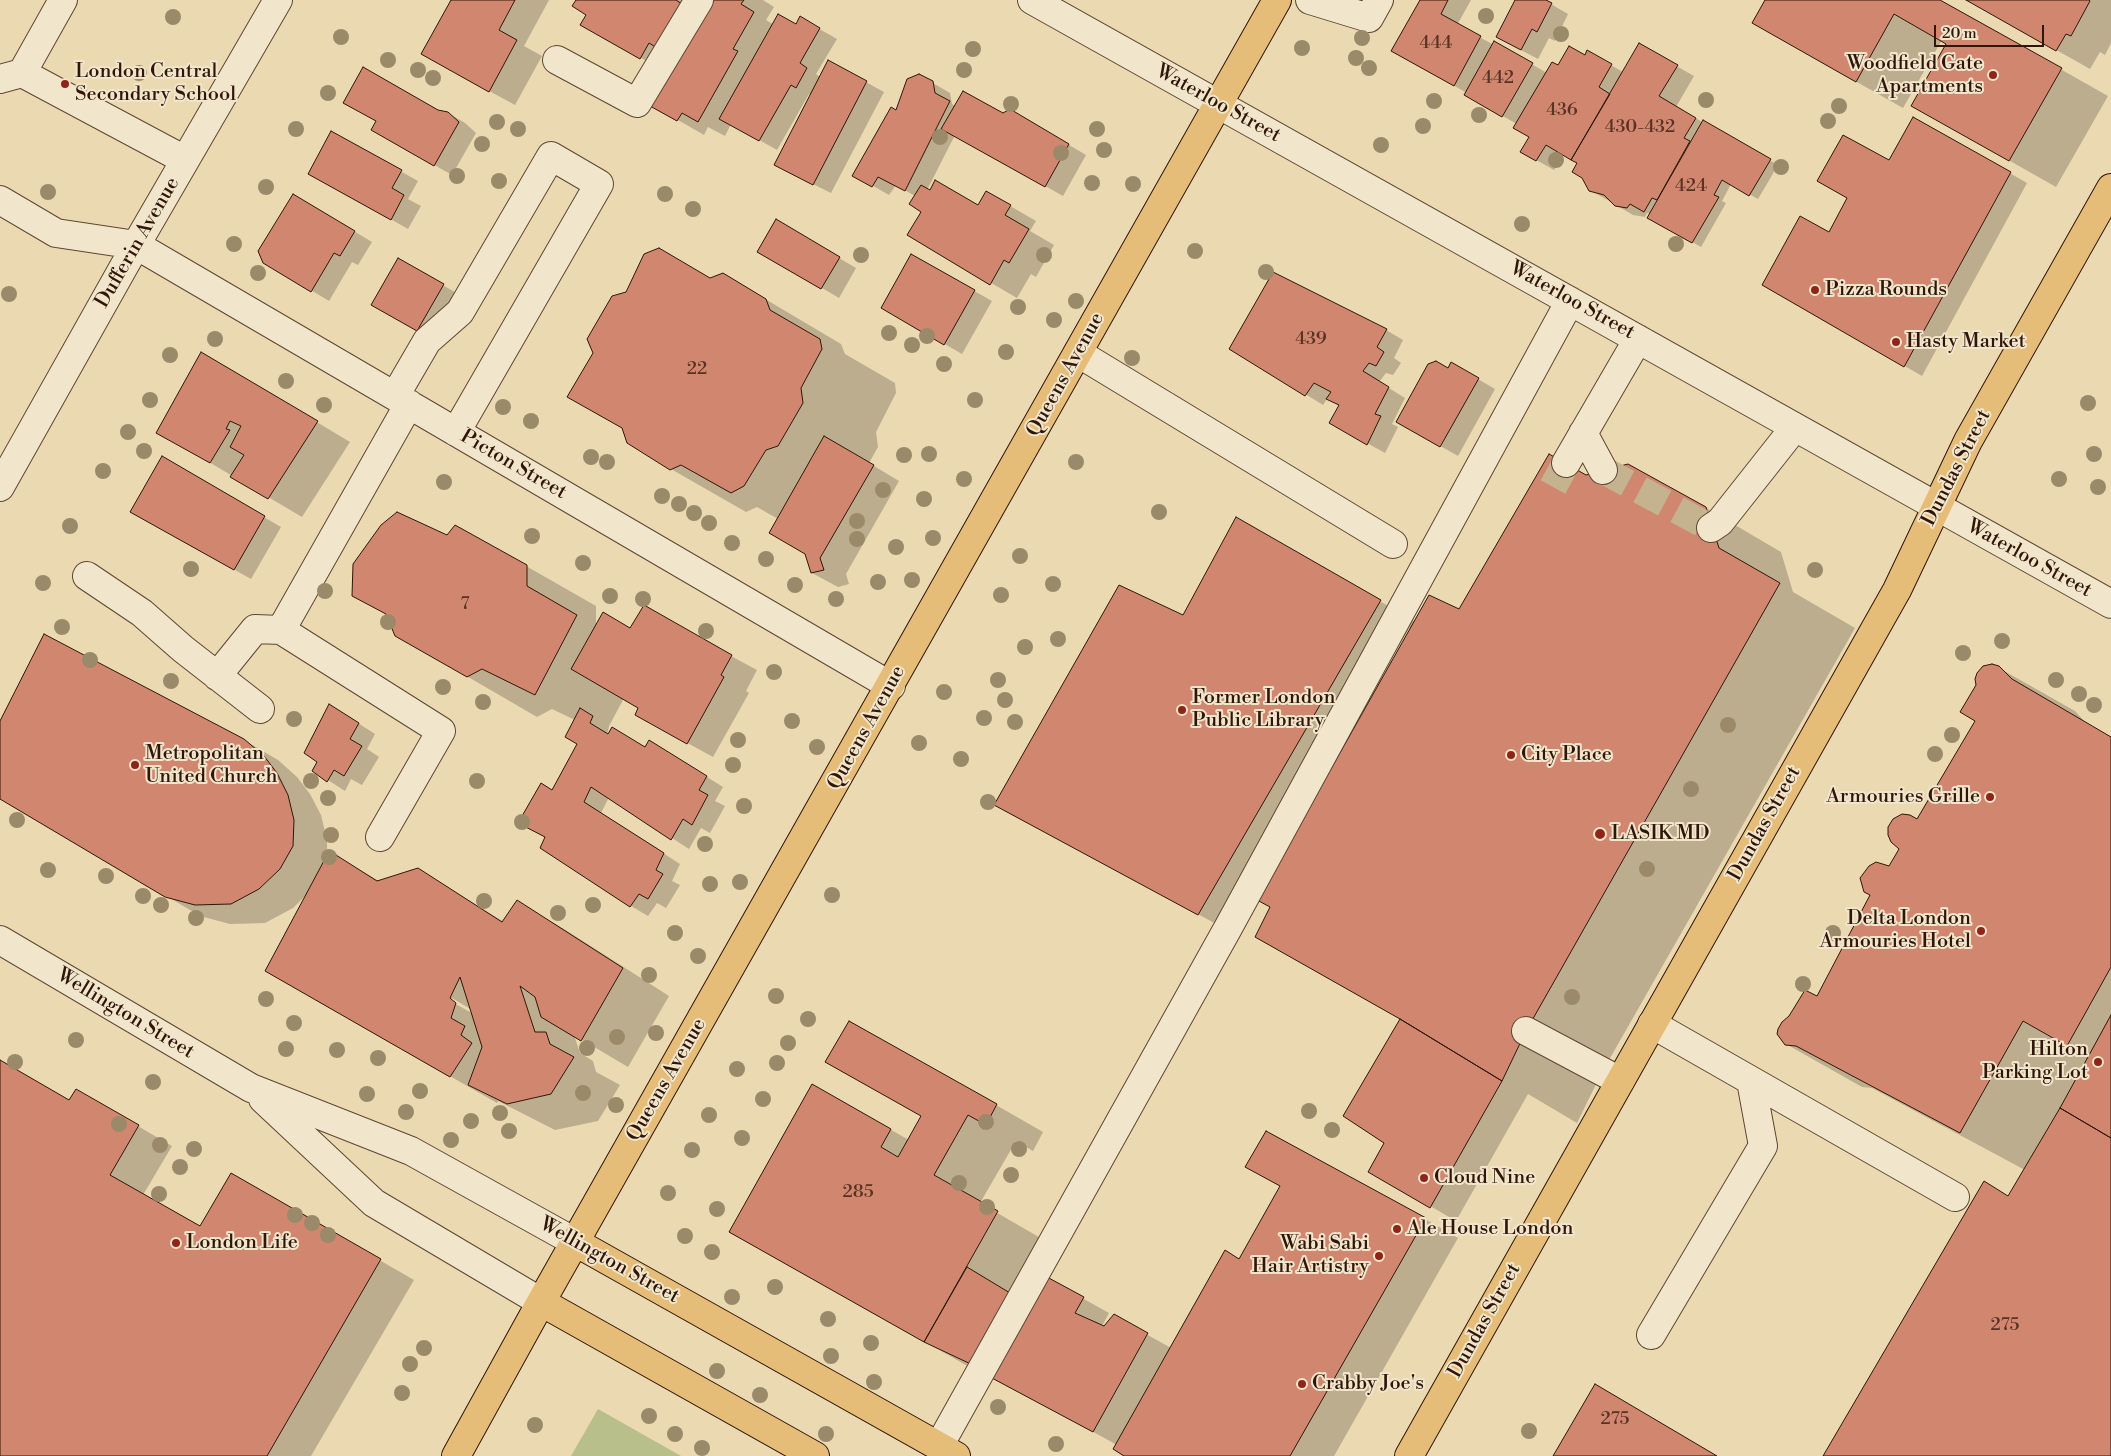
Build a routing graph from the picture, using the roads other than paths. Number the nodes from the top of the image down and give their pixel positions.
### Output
1 (63, 0) edge
2 (278, 0) edge
3 (699, 0) edge
4 (1032, 0) edge
5 (1277, 0) edge
6 (1310, 0) edge
7 (1379, 0) edge
8 (557, 60) dead end
9 (11, 76) edge
10 (1218, 104) junction
11 (185, 160) junction
12 (2111, 188) edge
13 (0, 200) edge
14 (136, 245) junction
15 (1570, 301) junction
16 (1638, 339) junction
17 (1078, 353) junction
18 (402, 400) junction
19 (1795, 427) junction
20 (456, 432) junction
21 (1584, 433) junction
22 (1566, 463) tunnel mouth
23 (1603, 470) tunnel mouth
24 (0, 487) edge
25 (1936, 507) junction
26 (1712, 528) dead end
27 (1393, 544) dead end
28 (87, 576) dead end
29 (2111, 604) edge
30 (281, 630) junction
31 (217, 676) junction
32 (891, 686) junction
33 (260, 709) dead end
34 (380, 836) dead end
35 (0, 940) edge
36 (1652, 1024) junction
37 (1526, 1031) dead end
38 (1620, 1081) junction
39 (1751, 1081) junction
40 (250, 1088) junction
41 (1955, 1197) dead end
42 (575, 1242) junction
43 (541, 1302) junction
44 (1651, 1335) dead end
45 (948, 1451) edge
46 (456, 1456) edge
47 (815, 1456) edge
48 (1409, 1456) edge

1 - 9 street
2 - 11 street, Dufferin Avenue
3 - 8 street
4 - 10 street, Waterloo Street
5 - 10 main road, Queens Avenue
6 - 7 street
9 - 11 street
10 - 15 street, Waterloo Street
10 - 17 main road, Queens Avenue
11 - 14 street, Dufferin Avenue
12 - 25 main road, Dundas Street
13 - 14 street
14 - 18 street, Picton Street
14 - 24 street, Dufferin Avenue
15 - 16 street, Waterloo Street
15 - 45 street
16 - 19 street, Waterloo Street
16 - 21 street
17 - 27 street
17 - 32 main road, Queens Avenue
18 - 20 street, Picton Street
18 - 20 street
18 - 30 street
19 - 25 street, Waterloo Street
19 - 26 street
20 - 32 street, Picton Street
21 - 22 street
21 - 23 street
25 - 29 street, Waterloo Street
25 - 36 main road, Dundas Street
28 - 31 street
30 - 31 street
30 - 34 street
31 - 33 street
32 - 42 main road, Queens Avenue
35 - 40 street, Wellington Street
36 - 38 main road, Dundas Street
36 - 39 street
37 - 38 street
38 - 48 main road, Dundas Street
39 - 41 street
39 - 44 street
40 - 42 street, Wellington Street
40 - 43 street, Wellington Street
42 - 43 main road, Queens Avenue
42 - 45 main road, Wellington Street
43 - 46 main road, Queens Avenue
43 - 47 main road, Wellington Street

